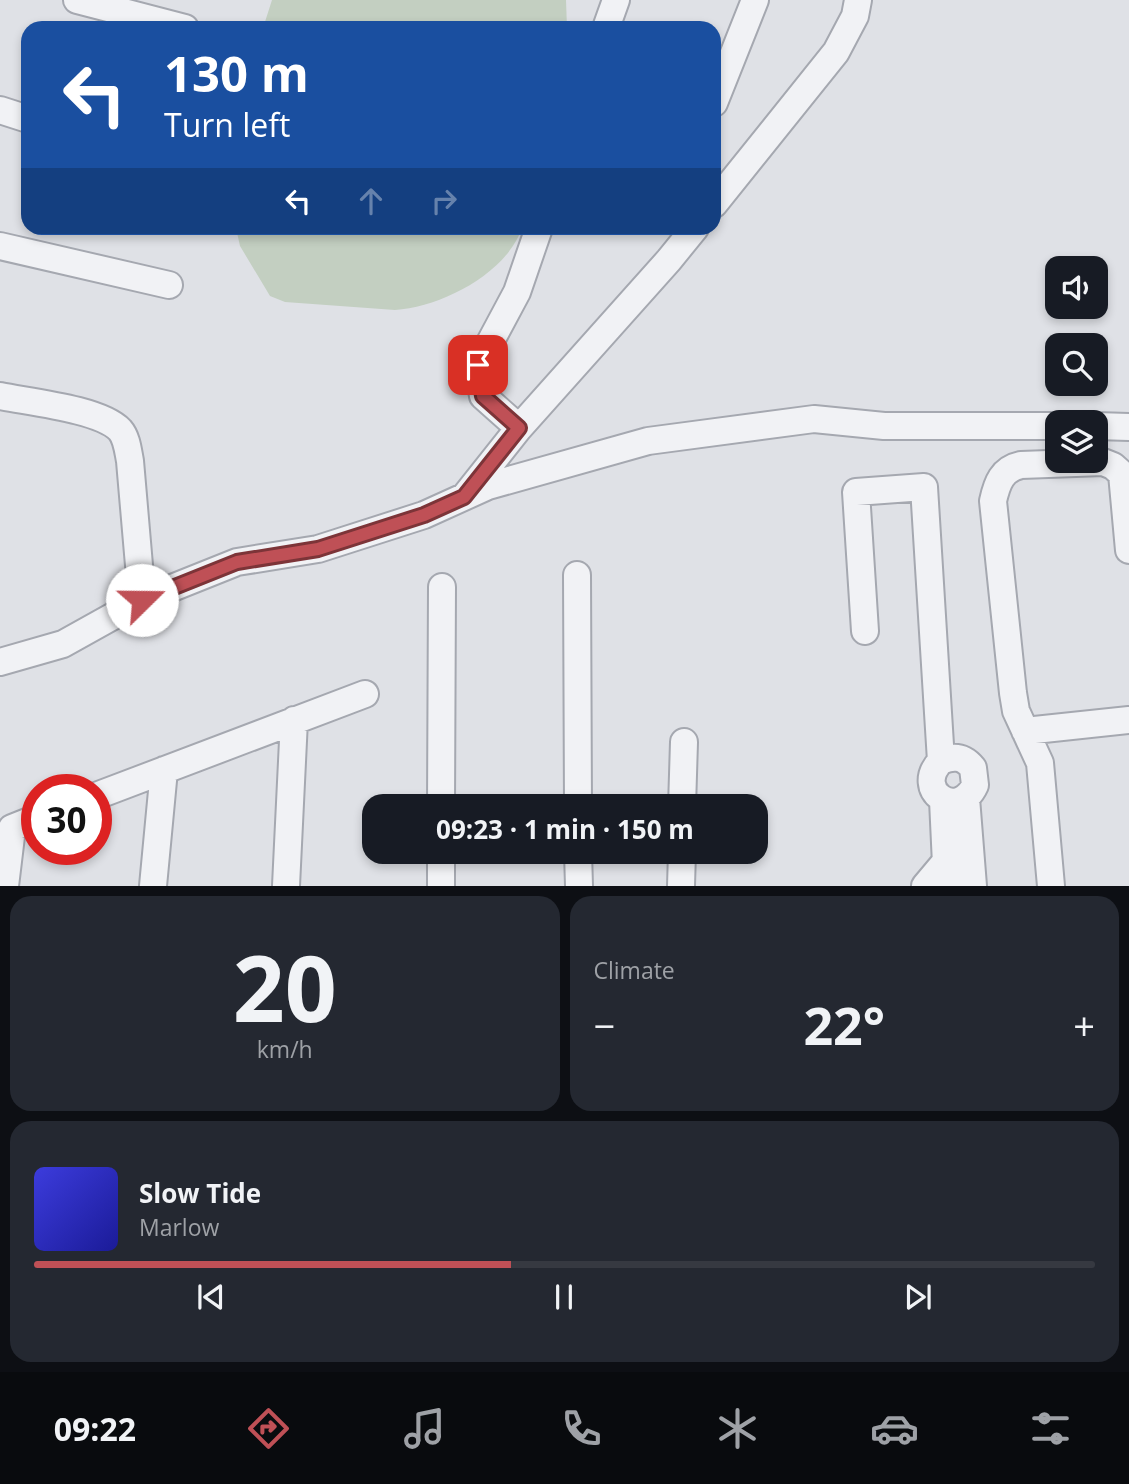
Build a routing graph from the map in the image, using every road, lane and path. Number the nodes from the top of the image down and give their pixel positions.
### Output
1 (77, 0) edge
2 (616, 0) edge
3 (755, 0) edge
4 (858, 0) edge
5 (158, 21) edge
6 (608, 21) edge
7 (721, 85) edge
8 (0, 110) edge
9 (21, 117) edge
10 (721, 195) edge
11 (537, 235) edge
12 (668, 235) edge
13 (689, 235) edge
14 (0, 246) edge
15 (669, 260) junction
16 (169, 285) dead end
17 (0, 396) edge
18 (1045, 426) edge
19 (1108, 426) edge
20 (1129, 426) edge
21 (519, 428) junction
22 (464, 497) junction
23 (1129, 550) edge
24 (577, 575) dead end
25 (442, 587) dead end
26 (142, 600) junction
27 (864, 631) dead end
28 (0, 662) edge
29 (365, 694) dead end
30 (294, 720) junction
31 (1129, 720) edge
32 (1025, 731) junction
33 (684, 742) dead end
34 (941, 761) junction
35 (164, 770) junction
36 (112, 790) edge
37 (441, 794) edge
38 (578, 794) edge
39 (682, 794) edge
40 (955, 799) junction
41 (21, 824) edge
42 (441, 864) edge
43 (578, 864) edge
44 (682, 864) edge
45 (947, 873) edge
46 (5, 886) edge
47 (153, 886) edge
48 (286, 886) edge
49 (441, 886) edge
50 (579, 886) edge
51 (681, 886) edge
52 (925, 886) edge
53 (973, 886) edge
54 (1051, 886) edge

1 - 5 street
2 - 6 street
3 - 7 street
4 - 10 street
8 - 9 street
11 - 21 street
12 - 15 street
13 - 15 street
14 - 16 street
15 - 21 street
17 - 26 street
18 - 22 street
19 - 20 street
21 - 22 street
22 - 26 street
23 - 32 street
24 - 38 street
25 - 37 street
26 - 28 street
27 - 34 street
29 - 30 street
30 - 35 street
30 - 48 street
31 - 32 street
32 - 54 street
33 - 39 street
34 - 40 street
34 - 40 street
35 - 36 street
35 - 47 street
40 - 45 street
40 - 53 street
41 - 46 street
42 - 49 street
43 - 50 street
44 - 51 street
45 - 52 street

